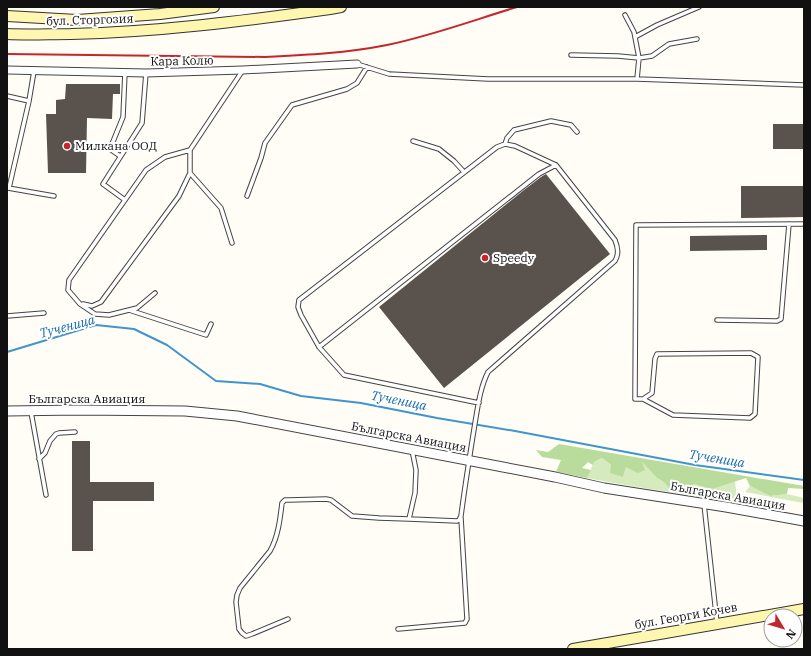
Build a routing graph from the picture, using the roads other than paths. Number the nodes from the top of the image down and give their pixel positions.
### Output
1 (214, 7) edge
2 (341, 7) edge
3 (699, 7) edge
4 (625, 15) dead end
5 (7, 16) edge
6 (7, 34) edge
7 (635, 37) junction
8 (698, 39) dead end
9 (571, 55) dead end
10 (639, 58) junction
11 (357, 64) joint
12 (367, 68) junction
13 (7, 70) edge
14 (243, 70) junction
15 (34, 71) junction
16 (125, 72) junction
17 (146, 73) junction
18 (637, 79) junction
19 (804, 85) edge
20 (7, 96) edge
21 (29, 101) junction
22 (577, 132) dead end
23 (413, 141) dead end
24 (505, 144) junction
25 (190, 150) junction
26 (120, 156) junction
27 (556, 165) junction
28 (190, 172) junction
29 (464, 172) junction
30 (8, 188) edge
31 (54, 196) dead end
32 (246, 196) dead end
33 (125, 200) junction
34 (789, 224) junction
35 (804, 224) edge
36 (232, 243) dead end
37 (154, 293) dead end
38 (80, 304) junction
39 (128, 310) junction
40 (44, 313) dead end
41 (7, 316) edge
42 (717, 320) dead end
43 (211, 324) dead end
44 (319, 347) junction
45 (643, 399) junction
46 (479, 403) junction
47 (7, 411) edge
48 (31, 411) junction
49 (75, 432) dead end
50 (412, 449) junction
51 (39, 459) junction
52 (469, 460) junction
53 (46, 495) dead end
54 (704, 503) junction
55 (409, 518) junction
56 (461, 518) junction
57 (804, 521) edge
58 (804, 609) edge
59 (288, 619) dead end
60 (718, 624) junction
61 (398, 629) dead end
62 (573, 649) edge

1 - 5 main road, бул. Сторгозия
2 - 6 main road, бул. Сторгозия
3 - 7 lane
4 - 7 lane
7 - 10 lane
8 - 10 lane
9 - 10 lane
10 - 18 lane
11 - 12 lane
11 - 14 street, Кара Колю
12 - 18 lane
12 - 32 lane
13 - 15 street, Кара Колю
14 - 17 street, Кара Колю
14 - 25 lane
15 - 16 street, Кара Колю
15 - 21 lane
16 - 17 street, Кара Колю
16 - 26 lane
17 - 26 lane
18 - 19 lane
20 - 21 lane
21 - 30 lane
22 - 24 lane
23 - 29 lane
24 - 27 lane
24 - 29 lane
25 - 28 lane
25 - 33 lane
26 - 33 lane
27 - 44 lane
27 - 46 lane
28 - 36 lane
28 - 38 lane
29 - 44 lane
30 - 31 lane
33 - 38 lane
34 - 35 lane
34 - 42 lane
34 - 45 lane
37 - 39 lane
38 - 39 lane
39 - 43 lane
40 - 41 lane
44 - 46 lane
45 - 45 lane
46 - 52 lane
47 - 48 street, Българска Авиация
48 - 50 street, Българска Авиация
48 - 51 lane
49 - 51 lane
50 - 52 street, Българска Авиация
50 - 55 lane
51 - 53 lane
52 - 54 street, Българска Авиация
52 - 56 lane
54 - 57 street, Българска Авиация
54 - 60 lane
55 - 56 lane
55 - 59 lane
56 - 61 lane
58 - 60 main road, бул. Георги Кочев
60 - 62 main road, бул. Георги Кочев

